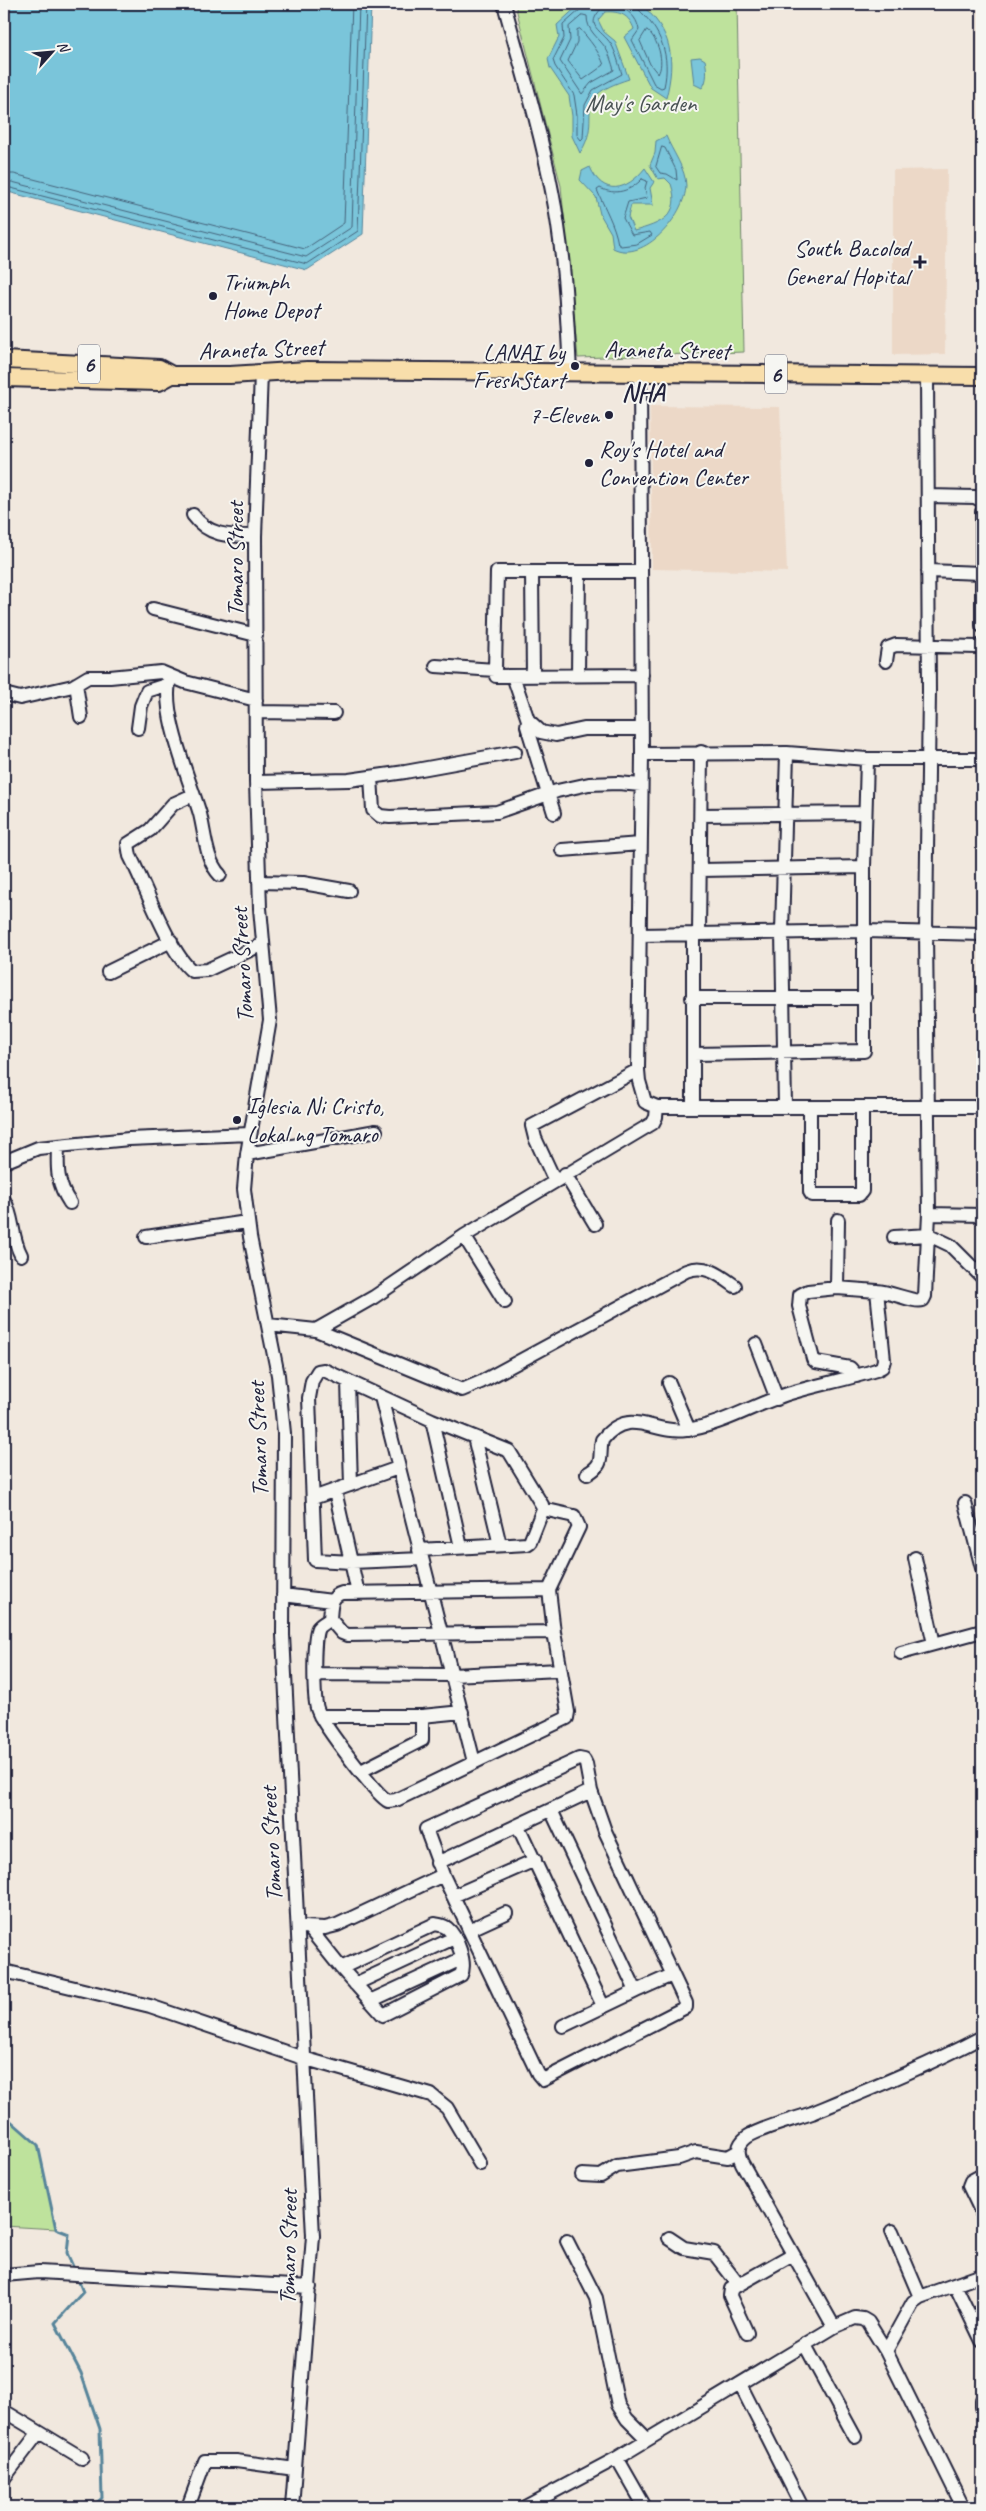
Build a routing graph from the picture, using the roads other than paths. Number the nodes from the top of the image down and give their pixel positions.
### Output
1 (504, 4) edge
2 (4, 360) edge
3 (570, 372) junction
4 (261, 373) junction
5 (640, 373) junction
6 (172, 375) junction
7 (927, 376) junction
8 (982, 376) edge
9 (4, 378) edge
10 (928, 496) junction
11 (982, 501) edge
12 (982, 512) edge
13 (193, 515) dead end
14 (255, 536) junction
15 (928, 571) junction
16 (641, 572) junction
17 (532, 573) junction
18 (579, 573) junction
19 (981, 573) junction
20 (153, 609) dead end
21 (982, 626) edge
22 (256, 635) junction
23 (982, 645) edge
24 (929, 646) junction
25 (886, 661) dead end
26 (436, 666) dead end
27 (495, 670) junction
28 (578, 675) junction
29 (642, 675) junction
30 (513, 676) junction
31 (533, 676) junction
32 (170, 680) junction
33 (76, 684) junction
34 (4, 694) edge
35 (256, 706) junction
36 (334, 713) dead end
37 (81, 717) dead end
38 (528, 720) junction
39 (138, 728) dead end
40 (641, 729) junction
41 (515, 752) dead end
42 (701, 752) junction
43 (787, 753) junction
44 (642, 754) junction
45 (867, 758) junction
46 (927, 758) junction
47 (982, 759) edge
48 (371, 776) junction
49 (256, 782) junction
50 (641, 785) junction
51 (548, 794) junction
52 (193, 795) junction
53 (554, 813) dead end
54 (864, 813) junction
55 (784, 814) junction
56 (701, 815) junction
57 (640, 844) junction
58 (562, 850) dead end
59 (864, 867) junction
60 (783, 869) junction
61 (701, 870) junction
62 (220, 876) dead end
63 (259, 882) junction
64 (348, 891) dead end
65 (865, 931) junction
66 (782, 932) junction
67 (926, 932) junction
68 (640, 934) junction
69 (696, 934) junction
70 (982, 934) edge
71 (171, 942) junction
72 (263, 944) junction
73 (108, 972) dead end
74 (692, 998) junction
75 (783, 998) junction
76 (865, 998) junction
77 (784, 1053) junction
78 (693, 1054) junction
79 (638, 1070) junction
80 (657, 1107) junction
81 (693, 1107) junction
82 (785, 1107) junction
83 (810, 1107) junction
84 (927, 1107) junction
85 (982, 1107) edge
86 (862, 1108) junction
87 (376, 1131) dead end
88 (250, 1134) junction
89 (58, 1147) junction
90 (247, 1154) junction
91 (4, 1162) edge
92 (560, 1177) junction
93 (4, 1200) edge
94 (70, 1203) dead end
95 (929, 1214) junction
96 (982, 1216) edge
97 (838, 1220) dead end
98 (247, 1222) junction
99 (594, 1224) dead end
100 (464, 1236) junction
101 (929, 1236) junction
102 (146, 1237) dead end
103 (894, 1237) dead end
104 (21, 1255) dead end
105 (982, 1277) edge
106 (735, 1286) dead end
107 (837, 1288) junction
108 (877, 1291) junction
109 (505, 1302) dead end
110 (268, 1325) junction
111 (316, 1330) junction
112 (756, 1344) dead end
113 (857, 1376) junction
114 (348, 1381) junction
115 (669, 1383) dead end
116 (381, 1397) junction
117 (777, 1399) junction
118 (432, 1420) junction
119 (689, 1430) junction
120 (474, 1437) junction
121 (398, 1468) junction
122 (587, 1474) dead end
123 (351, 1485) junction
124 (335, 1491) junction
125 (313, 1498) junction
126 (964, 1503) dead end
127 (543, 1509) junction
128 (500, 1545) junction
129 (461, 1547) junction
130 (420, 1554) junction
131 (915, 1558) dead end
132 (352, 1562) junction
133 (982, 1568) edge
134 (549, 1590) junction
135 (358, 1592) junction
136 (430, 1592) junction
137 (283, 1596) junction
138 (332, 1601) junction
139 (330, 1619) junction
140 (982, 1631) edge
141 (554, 1632) junction
142 (440, 1635) junction
143 (934, 1644) junction
144 (901, 1653) dead end
145 (560, 1670) junction
146 (315, 1674) junction
147 (452, 1675) junction
148 (462, 1712) junction
149 (320, 1716) junction
150 (422, 1716) junction
151 (474, 1762) junction
152 (362, 1771) junction
153 (591, 1791) junction
154 (552, 1810) junction
155 (518, 1826) junction
156 (535, 1860) junction
157 (437, 1863) junction
158 (443, 1875) junction
159 (453, 1896) junction
160 (506, 1913) dead end
161 (302, 1927) junction
162 (469, 1930) junction
163 (454, 1938) junction
164 (461, 1959) junction
165 (341, 1968) junction
166 (4, 1971) edge
167 (672, 1975) junction
168 (355, 1984) junction
169 (636, 1991) junction
170 (370, 2001) junction
171 (603, 2006) junction
172 (563, 2026) dead end
173 (982, 2037) edge
174 (303, 2058) junction
175 (737, 2152) junction
176 (480, 2164) dead end
177 (582, 2175) dead end
178 (982, 2175) edge
179 (981, 2209) edge
180 (892, 2231) dead end
181 (670, 2238) dead end
182 (566, 2241) dead end
183 (793, 2254) junction
184 (4, 2275) edge
185 (982, 2276) edge
186 (738, 2284) junction
187 (955, 2285) junction
188 (310, 2287) junction
189 (920, 2297) junction
190 (834, 2327) junction
191 (747, 2332) dead end
192 (982, 2341) edge
193 (805, 2345) junction
194 (886, 2351) junction
195 (740, 2384) junction
196 (982, 2400) edge
197 (982, 2407) edge
198 (4, 2411) edge
199 (39, 2432) junction
200 (855, 2437) dead end
201 (647, 2439) junction
202 (82, 2458) dead end
203 (617, 2458) junction
204 (296, 2469) junction
205 (4, 2478) edge
206 (188, 2507) edge
207 (292, 2507) edge
208 (525, 2507) edge
209 (645, 2507) edge
210 (802, 2507) edge
211 (963, 2507) edge

1 - 3 street
2 - 6 main road, Araneta Street / 6
3 - 4 main road, Araneta Street / 6
3 - 5 main road, Araneta Street / 6
4 - 6 main road, Araneta Street / 6
4 - 14 street, Tomaro Street
5 - 7 main road, Araneta Street / 6
5 - 16 street
6 - 9 main road, Araneta Street / 6
7 - 8 main road, Araneta Street / 6
7 - 10 street
10 - 11 street
10 - 15 street
12 - 19 street
13 - 14 street
14 - 22 street, Tomaro Street
15 - 19 street
15 - 24 street
16 - 18 street
16 - 29 street
17 - 18 street
17 - 27 street
17 - 31 street
18 - 28 street
19 - 21 street
20 - 22 street
22 - 35 street, Tomaro Street
23 - 24 street
24 - 25 street
24 - 46 street
26 - 27 street
27 - 30 street
28 - 29 street
28 - 31 street
29 - 40 street
30 - 31 street
30 - 38 street
32 - 33 street
32 - 35 street
32 - 39 street
32 - 52 street
33 - 34 street
33 - 37 street
35 - 36 street
35 - 49 street, Tomaro Street
38 - 40 street
38 - 51 street
40 - 44 street
41 - 48 street
42 - 43 street
42 - 44 street
42 - 56 street
43 - 45 street
43 - 55 street
44 - 50 street
45 - 46 street
45 - 54 street
46 - 47 street
46 - 67 street
48 - 49 street
48 - 51 street
49 - 63 street, Tomaro Street
50 - 51 street
50 - 57 street
51 - 53 street
52 - 62 street
52 - 71 street
54 - 55 street
54 - 59 street
55 - 56 street
55 - 60 street
56 - 61 street
57 - 58 street
57 - 68 street
59 - 60 street
59 - 65 street
60 - 61 street
60 - 66 street
61 - 69 street
63 - 64 street
63 - 72 street, Tomaro Street
65 - 66 street
65 - 67 street
65 - 76 street
66 - 69 street
66 - 75 street
67 - 70 street
67 - 84 street
68 - 69 street
68 - 79 street
69 - 74 street
71 - 72 street
71 - 73 street
72 - 88 street, Tomaro Street
74 - 75 street
74 - 78 street
75 - 76 street
75 - 77 street
76 - 77 street
77 - 78 street
77 - 82 street
78 - 81 street
79 - 80 street
79 - 92 street
80 - 81 street
80 - 92 street
81 - 82 street
82 - 83 street
83 - 86 street
83 - 86 street
84 - 85 street
84 - 86 street
84 - 95 street
87 - 90 street
88 - 89 street
88 - 90 street, Tomaro Street
89 - 91 street
89 - 94 street
90 - 98 street, Tomaro Street
92 - 99 street
92 - 100 street
93 - 104 street
95 - 96 street
95 - 101 street
97 - 107 street
98 - 102 street
98 - 110 street, Tomaro Street
100 - 109 street
100 - 111 street
101 - 103 street
101 - 105 street
101 - 108 street
106 - 111 street
107 - 108 street
107 - 113 street
108 - 113 street
110 - 111 street
110 - 137 street, Tomaro Street
112 - 117 street
113 - 117 street
114 - 116 street
114 - 123 street
114 - 125 street
115 - 119 street
116 - 118 street
116 - 121 street
117 - 119 street
118 - 120 street
118 - 129 street
119 - 122 street
120 - 127 street
120 - 128 street
121 - 123 street
121 - 130 street
123 - 124 street
124 - 125 street
124 - 132 street
125 - 132 street
126 - 133 street
127 - 128 street
127 - 134 street
128 - 129 street
129 - 130 street
130 - 132 street
130 - 136 street
131 - 143 street
132 - 135 street
134 - 136 street
134 - 141 street
135 - 136 street
135 - 138 street
136 - 142 street
137 - 138 street
137 - 161 street, Tomaro Street
138 - 139 street
139 - 142 street
139 - 146 street
140 - 143 street
141 - 142 street
141 - 145 street
142 - 147 street
143 - 144 street
145 - 147 street
145 - 151 street
146 - 147 street
146 - 149 street
147 - 148 street
148 - 150 street
148 - 151 street
149 - 150 street
149 - 152 street
150 - 152 street
151 - 152 street
153 - 154 street
153 - 157 street
153 - 167 street
154 - 155 street
154 - 169 street
155 - 156 street
155 - 157 street
156 - 159 street
156 - 171 street
157 - 158 street
158 - 159 street
158 - 161 street
159 - 162 street
160 - 162 street
161 - 165 street
161 - 174 street, Tomaro Street
162 - 167 street
163 - 164 street
163 - 165 street
163 - 168 street
164 - 170 street
164 - 170 street
165 - 168 street
166 - 174 street
167 - 169 street
168 - 170 street
169 - 171 street
171 - 172 street
173 - 175 street
174 - 176 street
174 - 188 street, Tomaro Street
175 - 177 street
175 - 183 street
178 - 179 street
180 - 189 street
181 - 186 street
182 - 201 street
183 - 186 street
183 - 190 street
184 - 188 street
185 - 187 street
186 - 191 street
187 - 189 street
187 - 192 street
188 - 204 street, Tomaro Street
189 - 194 street
190 - 193 street
190 - 194 street
193 - 195 street
193 - 200 street
194 - 211 street
195 - 201 street
195 - 210 street
196 - 197 street
198 - 199 street
199 - 202 street
199 - 205 street
201 - 203 street
203 - 208 street
203 - 209 street
204 - 206 street
204 - 207 street, Tomaro Street

